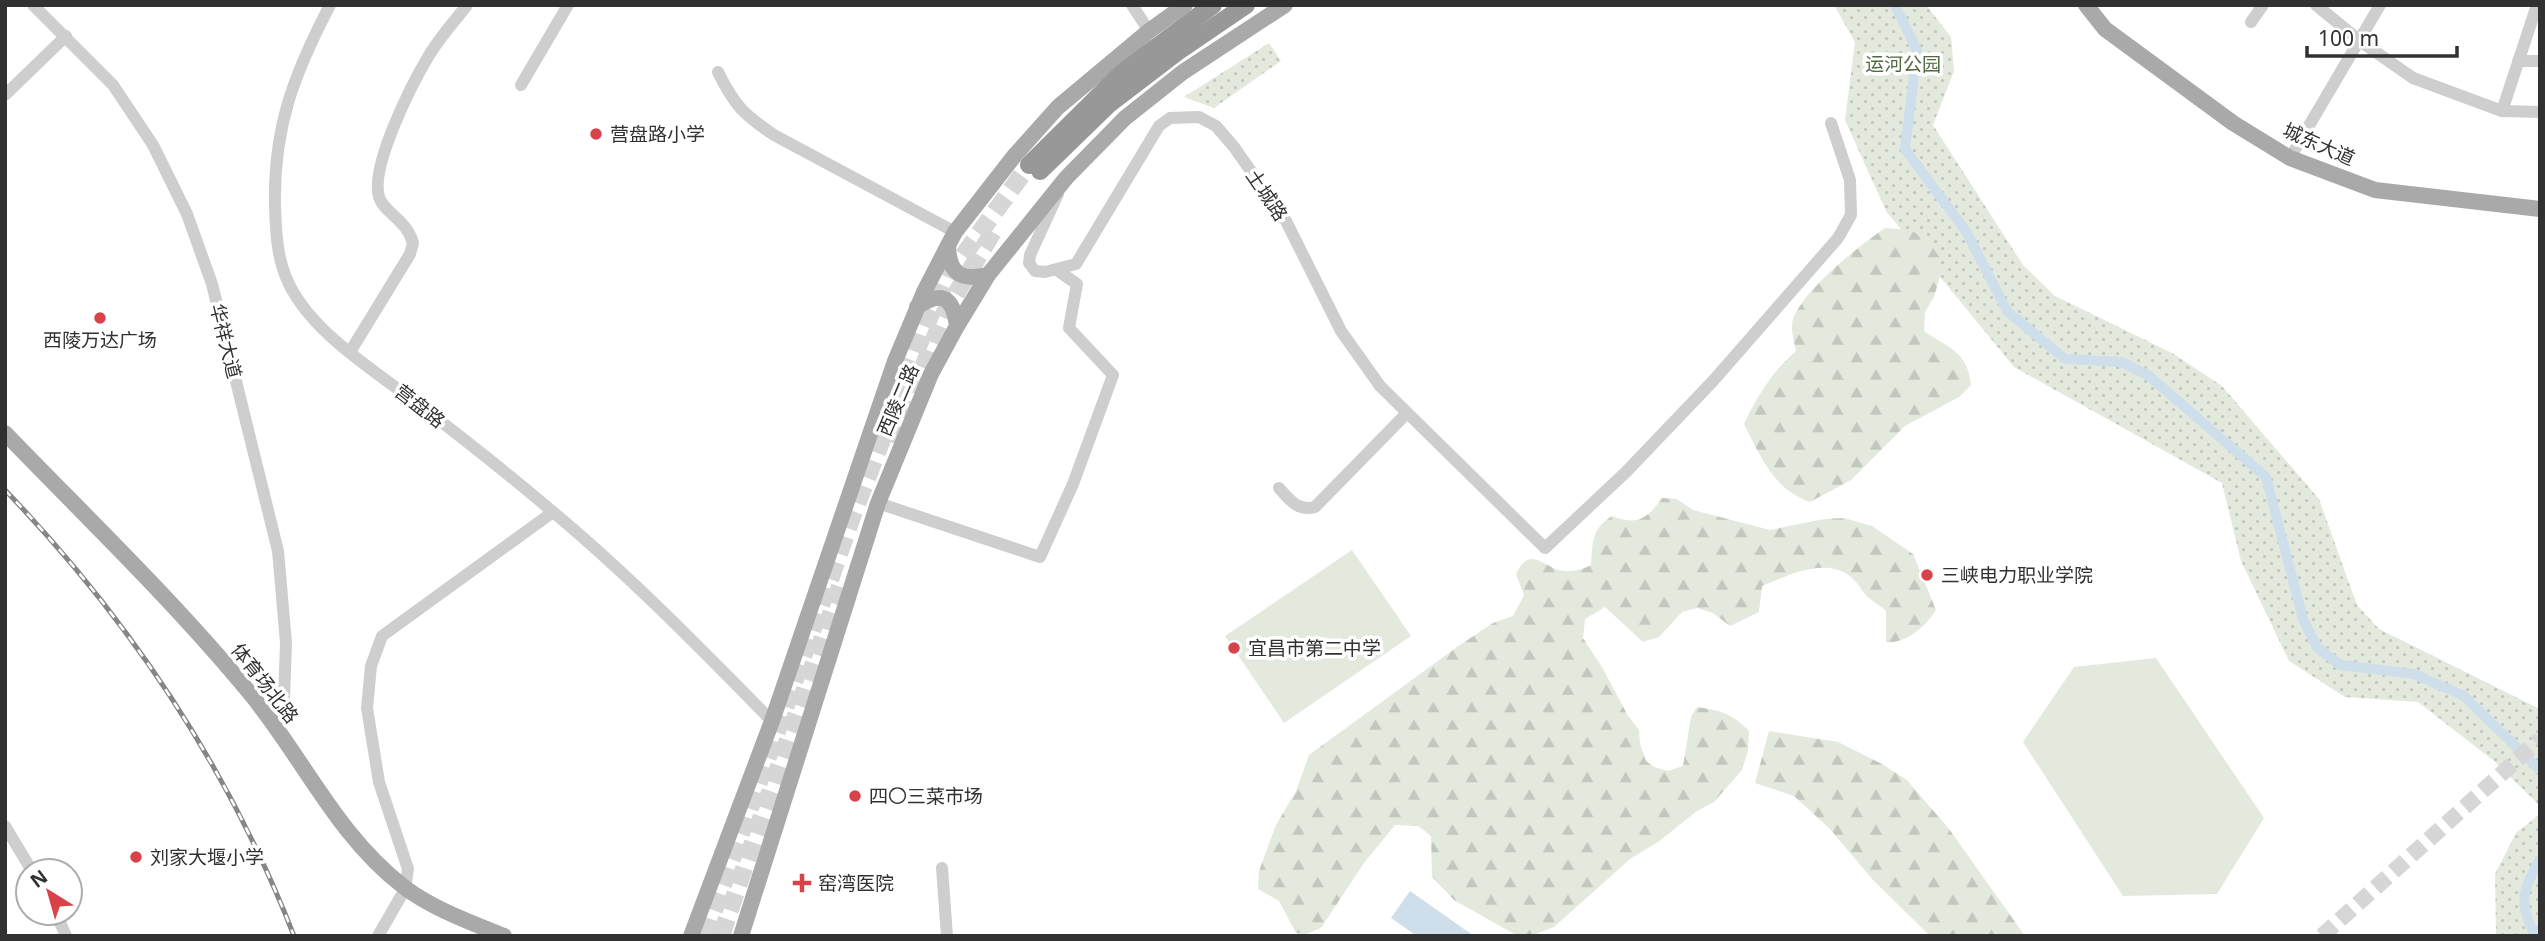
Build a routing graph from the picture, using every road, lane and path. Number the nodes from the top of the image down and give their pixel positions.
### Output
1 (33, 5) edge
2 (330, 5) edge
3 (467, 5) edge
4 (568, 5) edge
5 (1132, 5) edge
6 (1185, 5) edge
7 (1213, 5) edge
8 (1285, 5) edge
9 (2086, 5) edge
10 (2100, 5) edge
11 (2263, 5) edge
12 (2316, 5) edge
13 (2380, 5) edge
14 (2536, 5) edge
15 (1242, 8) edge
16 (2250, 22) dead end
17 (1149, 31) junction
18 (66, 36) junction
19 (2360, 40) junction
20 (2518, 61) junction
21 (2540, 61) edge
22 (718, 72) dead end
23 (521, 86) dead end
24 (5, 95) edge
25 (2502, 111) junction
26 (2540, 112) edge
27 (1831, 123) dead end
28 (2293, 153) junction
29 (1066, 178) junction
30 (2540, 199) edge
31 (2540, 209) edge
32 (951, 239) junction
33 (1057, 271) junction
34 (988, 275) junction
35 (918, 307) junction
36 (957, 326) junction
37 (350, 352) junction
38 (1407, 413) junction
39 (5, 433) edge
40 (5, 448) edge
41 (1279, 488) dead end
42 (878, 503) junction
43 (553, 512) junction
44 (772, 721) junction
45 (275, 728) junction
46 (5, 826) edge
47 (24, 857) edge
48 (942, 868) dead end
49 (403, 892) junction
50 (432, 910) junction
51 (378, 936) edge
52 (479, 936) edge
53 (504, 936) edge
54 (691, 936) edge
55 (741, 936) edge
56 (947, 936) edge

1 - 18 street, 华祥大道
2 - 37 street, 营盘路
3 - 37 street
4 - 23 street
5 - 17 street
6 - 17 main road, 西陵二路
7 - 15 highway
8 - 29 main road, 西陵二路
9 - 28 main road, 城东大道
10 - 28 main road, 城东大道
11 - 16 street
12 - 19 street
13 - 19 street
14 - 20 street
17 - 32 main road, 西陵二路
18 - 24 street
18 - 45 street, 华祥大道
19 - 25 street
19 - 28 street
20 - 21 street
20 - 25 street
22 - 32 street
25 - 26 street
27 - 38 street, 土城路
28 - 30 main road, 城东大道
28 - 31 main road, 城东大道
29 - 33 street
29 - 34 main road, 西陵二路
32 - 34 main road
32 - 35 main road, 西陵二路
33 - 38 street, 土城路
33 - 42 street
34 - 36 main road, 西陵二路
35 - 36 main road
35 - 44 main road, 西陵二路
36 - 42 main road, 西陵二路
37 - 43 street, 营盘路
38 - 41 street
39 - 45 main road, 体育场北路
40 - 49 main road, 体育场北路
42 - 55 main road, 西陵二路
43 - 44 street, 营盘路
43 - 49 street
44 - 54 main road, 西陵二路
45 - 49 main road, 体育场北路
46 - 47 street
48 - 56 street
49 - 50 main road, 体育场北路
49 - 51 street
50 - 52 main road, 体育场北路
50 - 53 main road, 体育场北路

